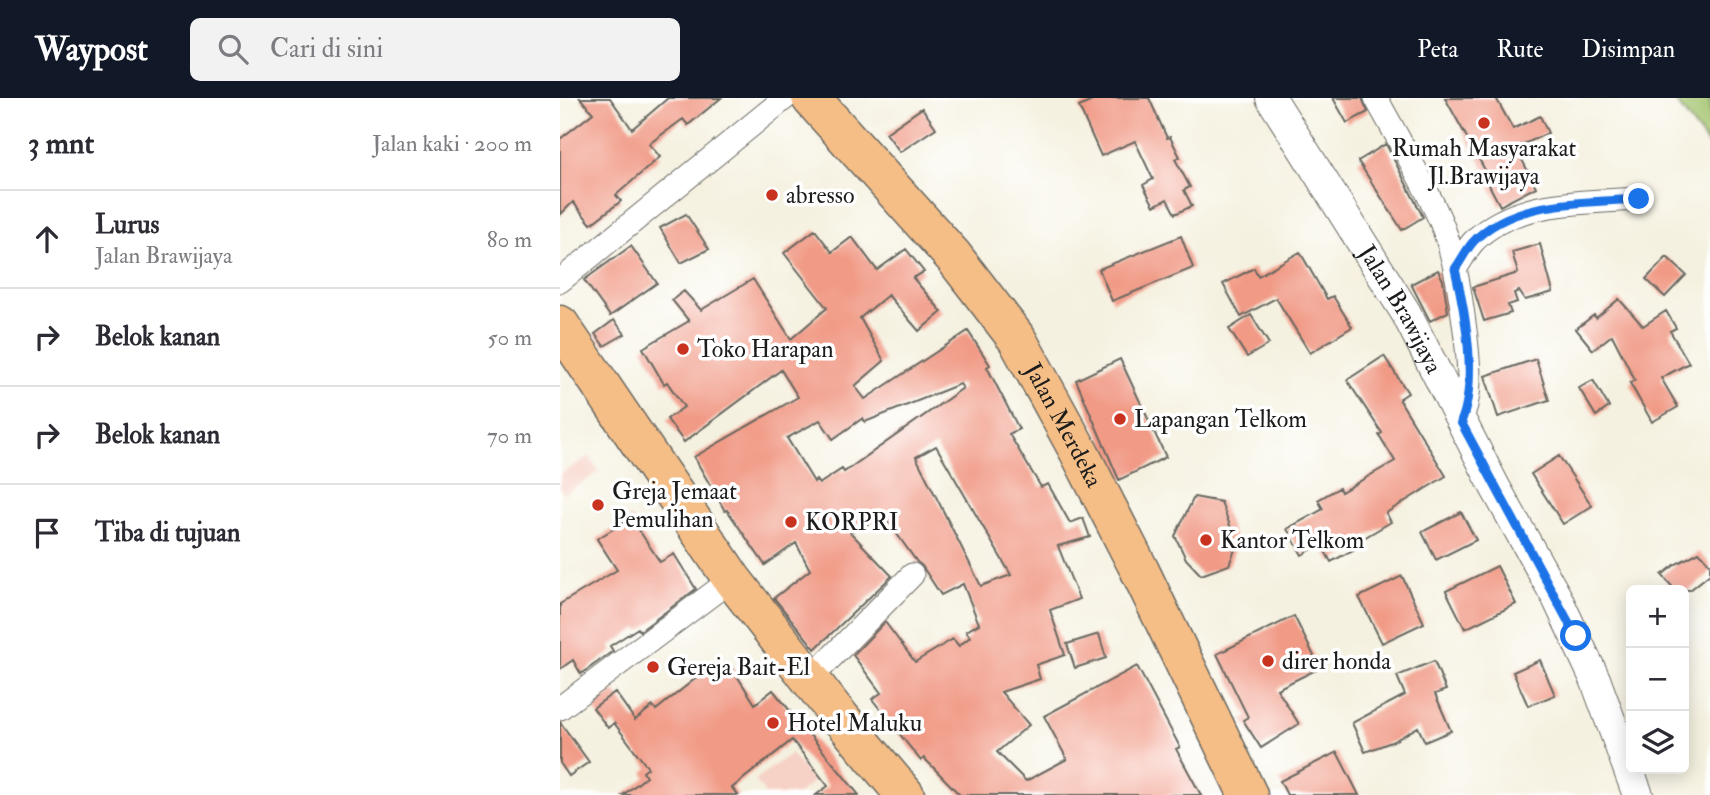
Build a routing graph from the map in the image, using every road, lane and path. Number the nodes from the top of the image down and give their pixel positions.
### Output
1 (785, 98) edge
2 (811, 98) edge
3 (1271, 98) edge
4 (1376, 98) edge
5 (1639, 199) dead end
6 (1455, 269) junction
7 (560, 282) edge
8 (560, 325) edge
9 (1461, 422) junction
10 (912, 575) dead end
11 (732, 579) junction
12 (810, 679) junction
13 (560, 708) edge
14 (905, 795) edge
15 (1248, 795) edge
16 (1638, 795) edge

1 - 7 street
2 - 15 highway, Jalan Merdeka
3 - 9 street, Jalan Brawijaya
4 - 6 street
5 - 6 street
6 - 9 street
8 - 11 highway
9 - 16 street, Jalan Brawijaya
10 - 12 street
11 - 12 highway
11 - 13 street
12 - 14 highway

